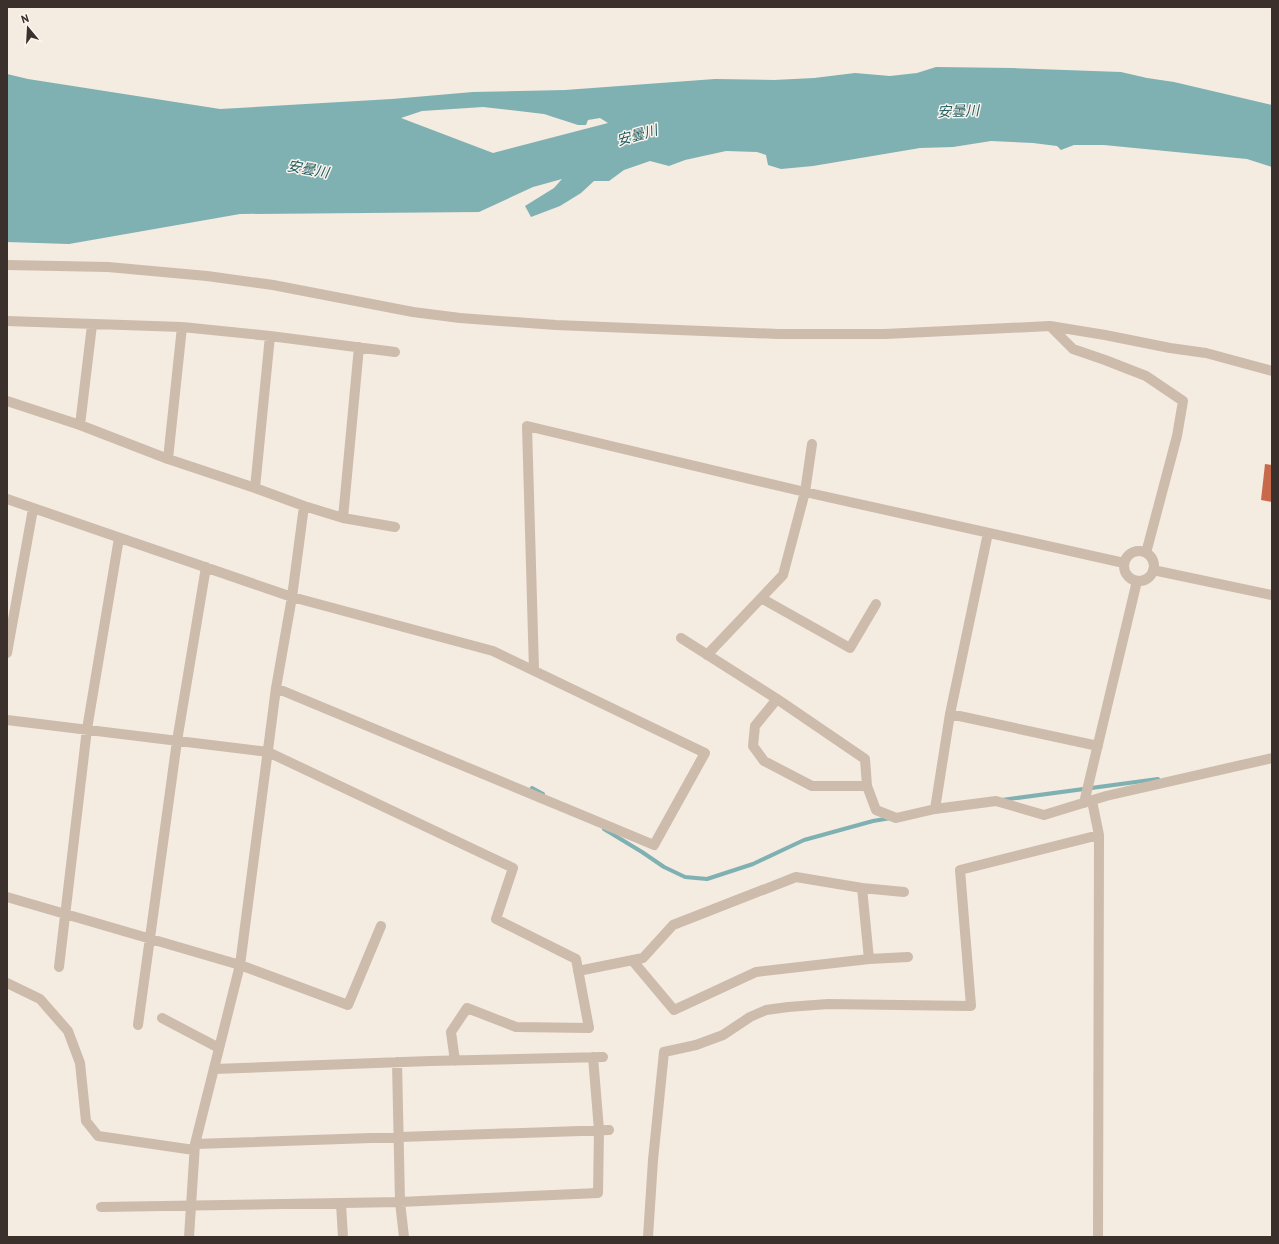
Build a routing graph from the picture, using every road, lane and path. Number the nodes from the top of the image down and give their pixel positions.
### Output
1 (7, 265) edge
2 (7, 321) edge
3 (92, 325) junction
4 (1050, 326) junction
5 (182, 327) junction
6 (270, 336) junction
7 (359, 347) junction
8 (395, 352) dead end
9 (1272, 371) edge
10 (7, 401) edge
11 (80, 425) junction
12 (812, 444) dead end
13 (168, 459) junction
14 (255, 488) junction
15 (805, 492) junction
16 (7, 499) edge
17 (304, 506) junction
18 (33, 509) junction
19 (343, 518) junction
20 (395, 527) dead end
21 (988, 533) junction
22 (120, 538) junction
23 (1146, 553) junction
24 (1124, 563) junction
25 (206, 567) junction
26 (1153, 570) junction
27 (1137, 581) junction
28 (1272, 595) edge
29 (292, 597) junction
30 (761, 598) junction
31 (876, 604) dead end
32 (681, 638) dead end
33 (7, 653) edge
34 (707, 654) junction
35 (534, 670) junction
36 (276, 688) junction
37 (777, 699) junction
38 (950, 714) junction
39 (7, 720) edge
40 (87, 730) junction
41 (176, 741) junction
42 (1098, 746) junction
43 (268, 752) junction
44 (1272, 758) edge
45 (867, 786) junction
46 (1088, 802) junction
47 (935, 809) junction
48 (1099, 835) junction
49 (862, 888) junction
50 (904, 892) dead end
51 (7, 897) edge
52 (65, 914) junction
53 (381, 926) dead end
54 (150, 938) junction
55 (908, 957) dead end
56 (869, 959) junction
57 (632, 960) junction
58 (240, 965) junction
59 (59, 967) dead end
60 (578, 971) junction
61 (7, 983) edge
62 (162, 1018) dead end
63 (138, 1024) dead end
64 (219, 1048) junction
65 (455, 1061) junction
66 (397, 1062) junction
67 (214, 1070) junction
68 (604, 1130) junction
69 (399, 1136) junction
70 (194, 1147) junction
71 (400, 1202) junction
72 (341, 1204) junction
73 (191, 1205) junction
74 (101, 1207) dead end
75 (189, 1237) edge
76 (343, 1237) edge
77 (404, 1237) edge
78 (648, 1237) edge
79 (1098, 1237) edge

1 - 4 street
2 - 3 street
3 - 5 street
3 - 11 street
4 - 9 street
4 - 23 street
5 - 6 street
5 - 13 street
6 - 7 street
6 - 14 street
7 - 8 street
7 - 19 street
10 - 11 street
11 - 13 street
12 - 15 street
13 - 14 street
14 - 17 street
15 - 21 street
15 - 30 street
15 - 35 street
16 - 18 street
17 - 19 street
17 - 29 street
18 - 22 street
18 - 33 street
19 - 20 street
21 - 24 street
21 - 38 street
22 - 25 street
22 - 40 street
23 - 24 street
23 - 26 street
24 - 27 street
25 - 29 street
25 - 41 street
26 - 27 street
26 - 28 street
27 - 42 street
29 - 35 street
29 - 36 street
30 - 31 street
30 - 34 street
32 - 34 street
34 - 37 street
35 - 36 street
36 - 43 street
37 - 45 street
37 - 45 street
38 - 42 street
38 - 47 street
39 - 40 street
40 - 41 street
40 - 52 street
41 - 43 street
41 - 54 street
42 - 46 street
43 - 58 street
43 - 60 street
44 - 46 street
45 - 47 street
46 - 47 street
46 - 48 street
48 - 78 street
48 - 79 street
49 - 50 street
49 - 56 street
49 - 57 street
51 - 52 street
52 - 54 street
52 - 59 street
53 - 58 street
54 - 58 street
54 - 63 street
55 - 56 street
56 - 57 street
57 - 60 street
58 - 64 street
60 - 65 street
61 - 70 street
62 - 64 street
64 - 67 street
65 - 66 street
65 - 68 street
66 - 67 street
66 - 69 street
67 - 70 street
68 - 69 street
68 - 71 street
69 - 70 street
69 - 71 street
70 - 73 street
71 - 72 street
71 - 77 street
72 - 73 street
72 - 76 street
73 - 74 street
73 - 75 street

